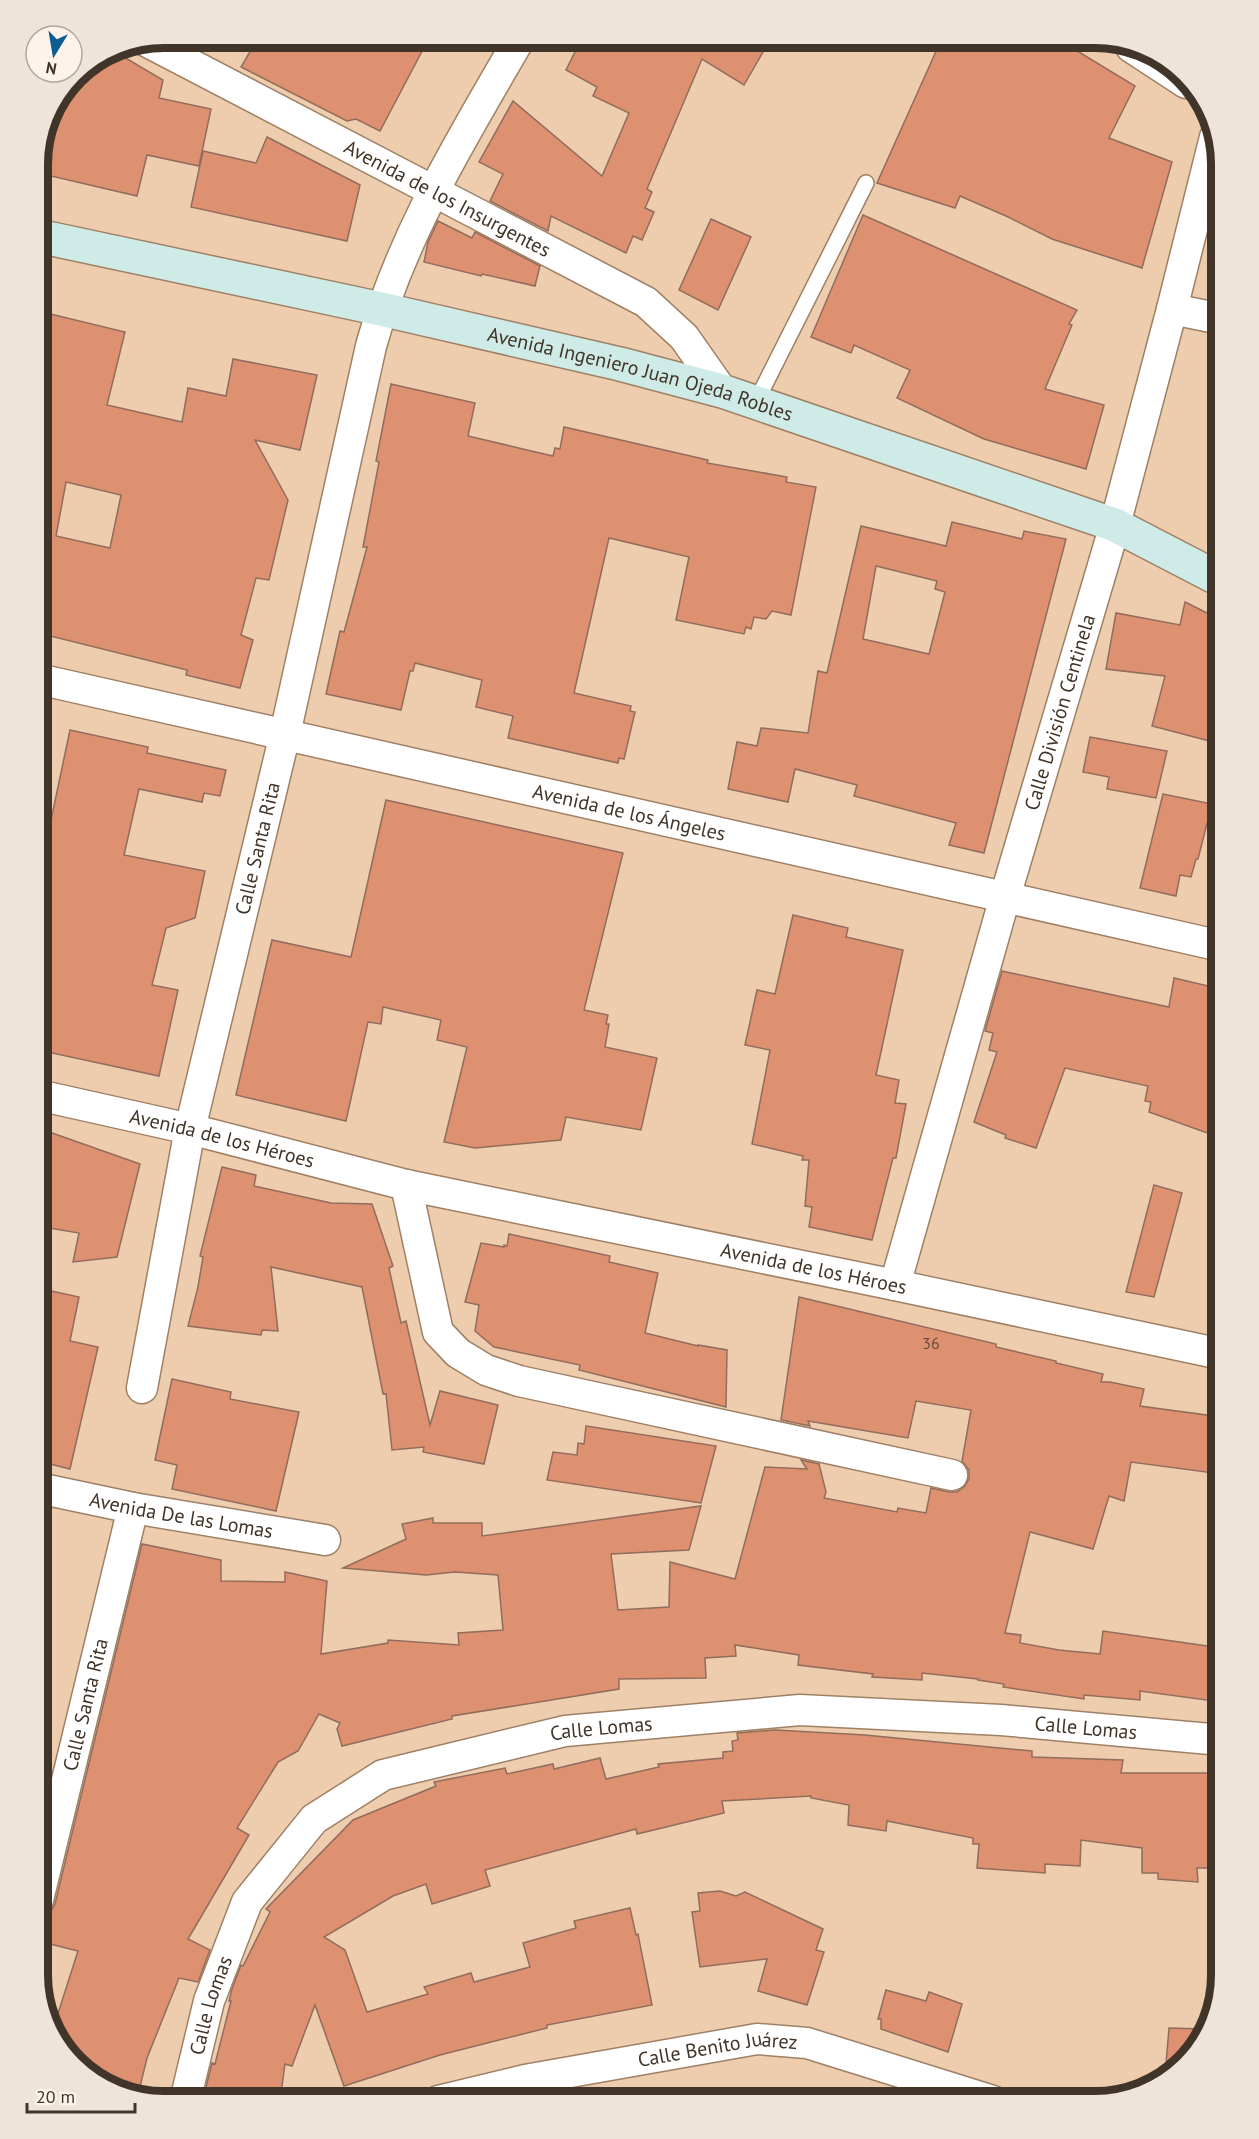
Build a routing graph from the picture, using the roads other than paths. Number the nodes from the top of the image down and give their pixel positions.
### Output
1 (160, 48) edge
2 (514, 48) edge
3 (1211, 154) edge
4 (866, 183) dead end
5 (432, 192) junction
6 (48, 238) edge
7 (381, 309) junction
8 (1172, 309) junction
9 (1211, 317) edge
10 (722, 391) junction
11 (756, 402) junction
12 (1115, 525) junction
13 (1211, 575) edge
14 (48, 681) edge
15 (285, 734) junction
16 (1005, 897) junction
17 (1211, 944) edge
18 (48, 1097) edge
19 (190, 1129) junction
20 (406, 1185) junction
21 (895, 1285) junction
22 (1211, 1352) edge
23 (142, 1388) dead end
24 (952, 1475) dead end
25 (48, 1490) edge
26 (133, 1508) junction
27 (325, 1540) dead end
28 (1211, 1739) edge
29 (48, 1859) edge
30 (187, 2091) edge
31 (479, 2091) edge
32 (958, 2091) edge

1 - 5 street, Avenida de los Insurgentes
2 - 5 street, Calle Santa Rita
3 - 8 street, Calle División Centinela
4 - 11 lane
5 - 7 street, Calle Santa Rita
5 - 10 street, Avenida de los Insurgentes
6 - 7 main road, Avenida Ingeniero Juan Ojeda Robles
7 - 10 main road, Avenida Ingeniero Juan Ojeda Robles
7 - 15 street, Calle Santa Rita
8 - 9 street
8 - 12 street, Calle División Centinela
10 - 11 main road, Avenida Ingeniero Juan Ojeda Robles
11 - 12 main road, Avenida Ingeniero Juan Ojeda Robles
12 - 13 main road, Avenida Ingeniero Juan Ojeda Robles
12 - 16 street, Calle División Centinela
14 - 15 street, Avenida de los Ángeles
15 - 16 street, Avenida de los Ángeles
15 - 19 street, Calle Santa Rita
16 - 17 street, Avenida de los Ángeles
16 - 21 street, Calle División Centinela
18 - 19 street, Avenida de los Héroes
19 - 20 street, Avenida de los Héroes
19 - 23 street, Calle Santa Rita
20 - 21 street, Avenida de los Héroes
20 - 24 street
21 - 22 street, Avenida de los Héroes
25 - 26 street, Avenida De las Lomas
26 - 27 street, Avenida De las Lomas
26 - 29 street, Calle Santa Rita
28 - 30 street, Calle Lomas
31 - 32 street, Calle Benito Juárez

